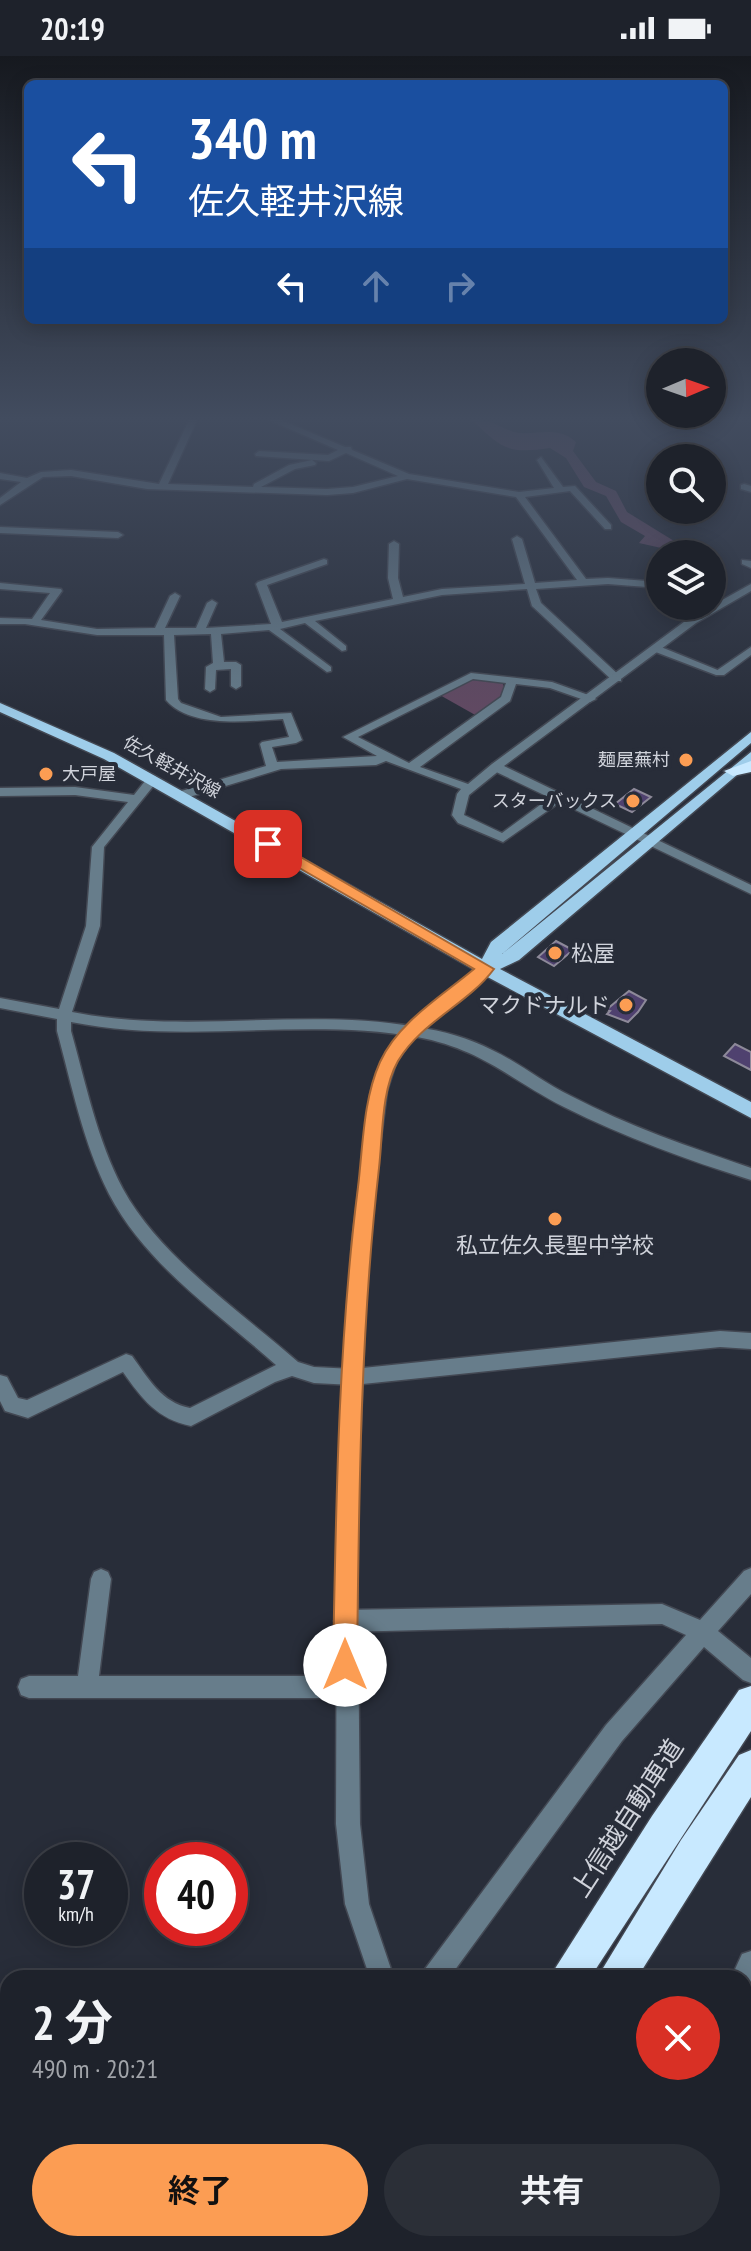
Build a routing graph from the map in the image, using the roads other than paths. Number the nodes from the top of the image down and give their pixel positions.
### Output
1 (539, 522) edge
2 (604, 522) edge
3 (608, 527) dead end
4 (0, 530) edge
5 (118, 535) dead end
6 (517, 539) dead end
7 (394, 544) dead end
8 (324, 562) dead end
9 (584, 583) junction
10 (646, 585) edge
11 (530, 586) junction
12 (751, 587) edge
13 (3, 588) edge
14 (175, 596) dead end
15 (726, 597) edge
16 (398, 599) junction
17 (212, 603) dead end
18 (0, 620) edge
19 (307, 620) junction
20 (693, 620) edge
21 (35, 622) junction
22 (275, 627) junction
23 (200, 631) junction
24 (216, 631) junction
25 (164, 632) junction
26 (343, 648) dead end
27 (657, 649) junction
28 (751, 650) edge
29 (219, 666) junction
30 (327, 669) dead end
31 (617, 679) junction
32 (512, 680) junction
33 (236, 686) dead end
34 (210, 689) dead end
35 (590, 699) junction
36 (0, 707) edge
37 (751, 736) edge
38 (751, 756) edge
39 (385, 757) junction
40 (413, 766) junction
41 (272, 767) junction
42 (496, 767) junction
43 (742, 769) edge
44 (153, 779) junction
45 (469, 788) junction
46 (0, 792) edge
47 (182, 795) junction
48 (559, 797) junction
49 (136, 799) junction
50 (635, 832) junction
51 (651, 841) junction
52 (751, 890) edge
53 (486, 969) junction
54 (0, 1003) edge
55 (64, 1016) junction
56 (411, 1030) junction
57 (751, 1111) edge
58 (751, 1174) edge
59 (751, 1341) edge
60 (292, 1368) junction
61 (353, 1377) junction
62 (0, 1383) edge
63 (751, 1578) edge
64 (101, 1579) dead end
65 (345, 1621) junction
66 (707, 1635) junction
67 (751, 1672) edge
68 (29, 1687) dead end
69 (87, 1687) junction
70 (345, 1687) junction
71 (751, 1702) edge
72 (751, 1767) edge
73 (379, 1970) edge
74 (440, 1970) edge
75 (573, 1970) edge
76 (621, 1970) edge

1 - 9 street
2 - 3 street
4 - 5 street
6 - 11 street
7 - 16 street
8 - 22 street
9 - 10 street
9 - 11 street
11 - 16 street
11 - 31 street
12 - 15 street
13 - 21 street
14 - 25 street
16 - 19 street
17 - 23 street
18 - 21 street
19 - 22 street
19 - 26 street
20 - 27 street
21 - 25 street
22 - 24 street
22 - 30 street
23 - 24 street
23 - 25 street
24 - 29 street
25 - 41 street
27 - 28 street
27 - 31 street
29 - 33 street
29 - 34 street
31 - 35 street
32 - 35 street
32 - 39 street
32 - 40 street
35 - 42 street
36 - 44 main road, 佐久軽井沢線
37 - 50 main road
38 - 43 main road
39 - 40 street
39 - 41 street
40 - 45 street
41 - 47 street
42 - 45 street
42 - 48 street
43 - 51 main road
44 - 47 main road, 佐久軽井沢線
44 - 49 street
45 - 48 street
46 - 49 street
47 - 53 main road, 佐久軽井沢線
48 - 50 street
49 - 55 street
50 - 51 street
50 - 53 main road
51 - 52 street
51 - 53 main road
53 - 56 street
53 - 57 main road, 佐久軽井沢線
54 - 55 street
55 - 56 street
55 - 60 street
56 - 58 street
56 - 61 street
59 - 61 street
60 - 61 street
60 - 62 street
61 - 65 street
63 - 66 street
64 - 69 street
65 - 66 street
65 - 70 street
66 - 67 street
66 - 74 street
68 - 69 street
69 - 70 street
70 - 73 street
71 - 75 highway, 上信越自動車道
72 - 76 highway

